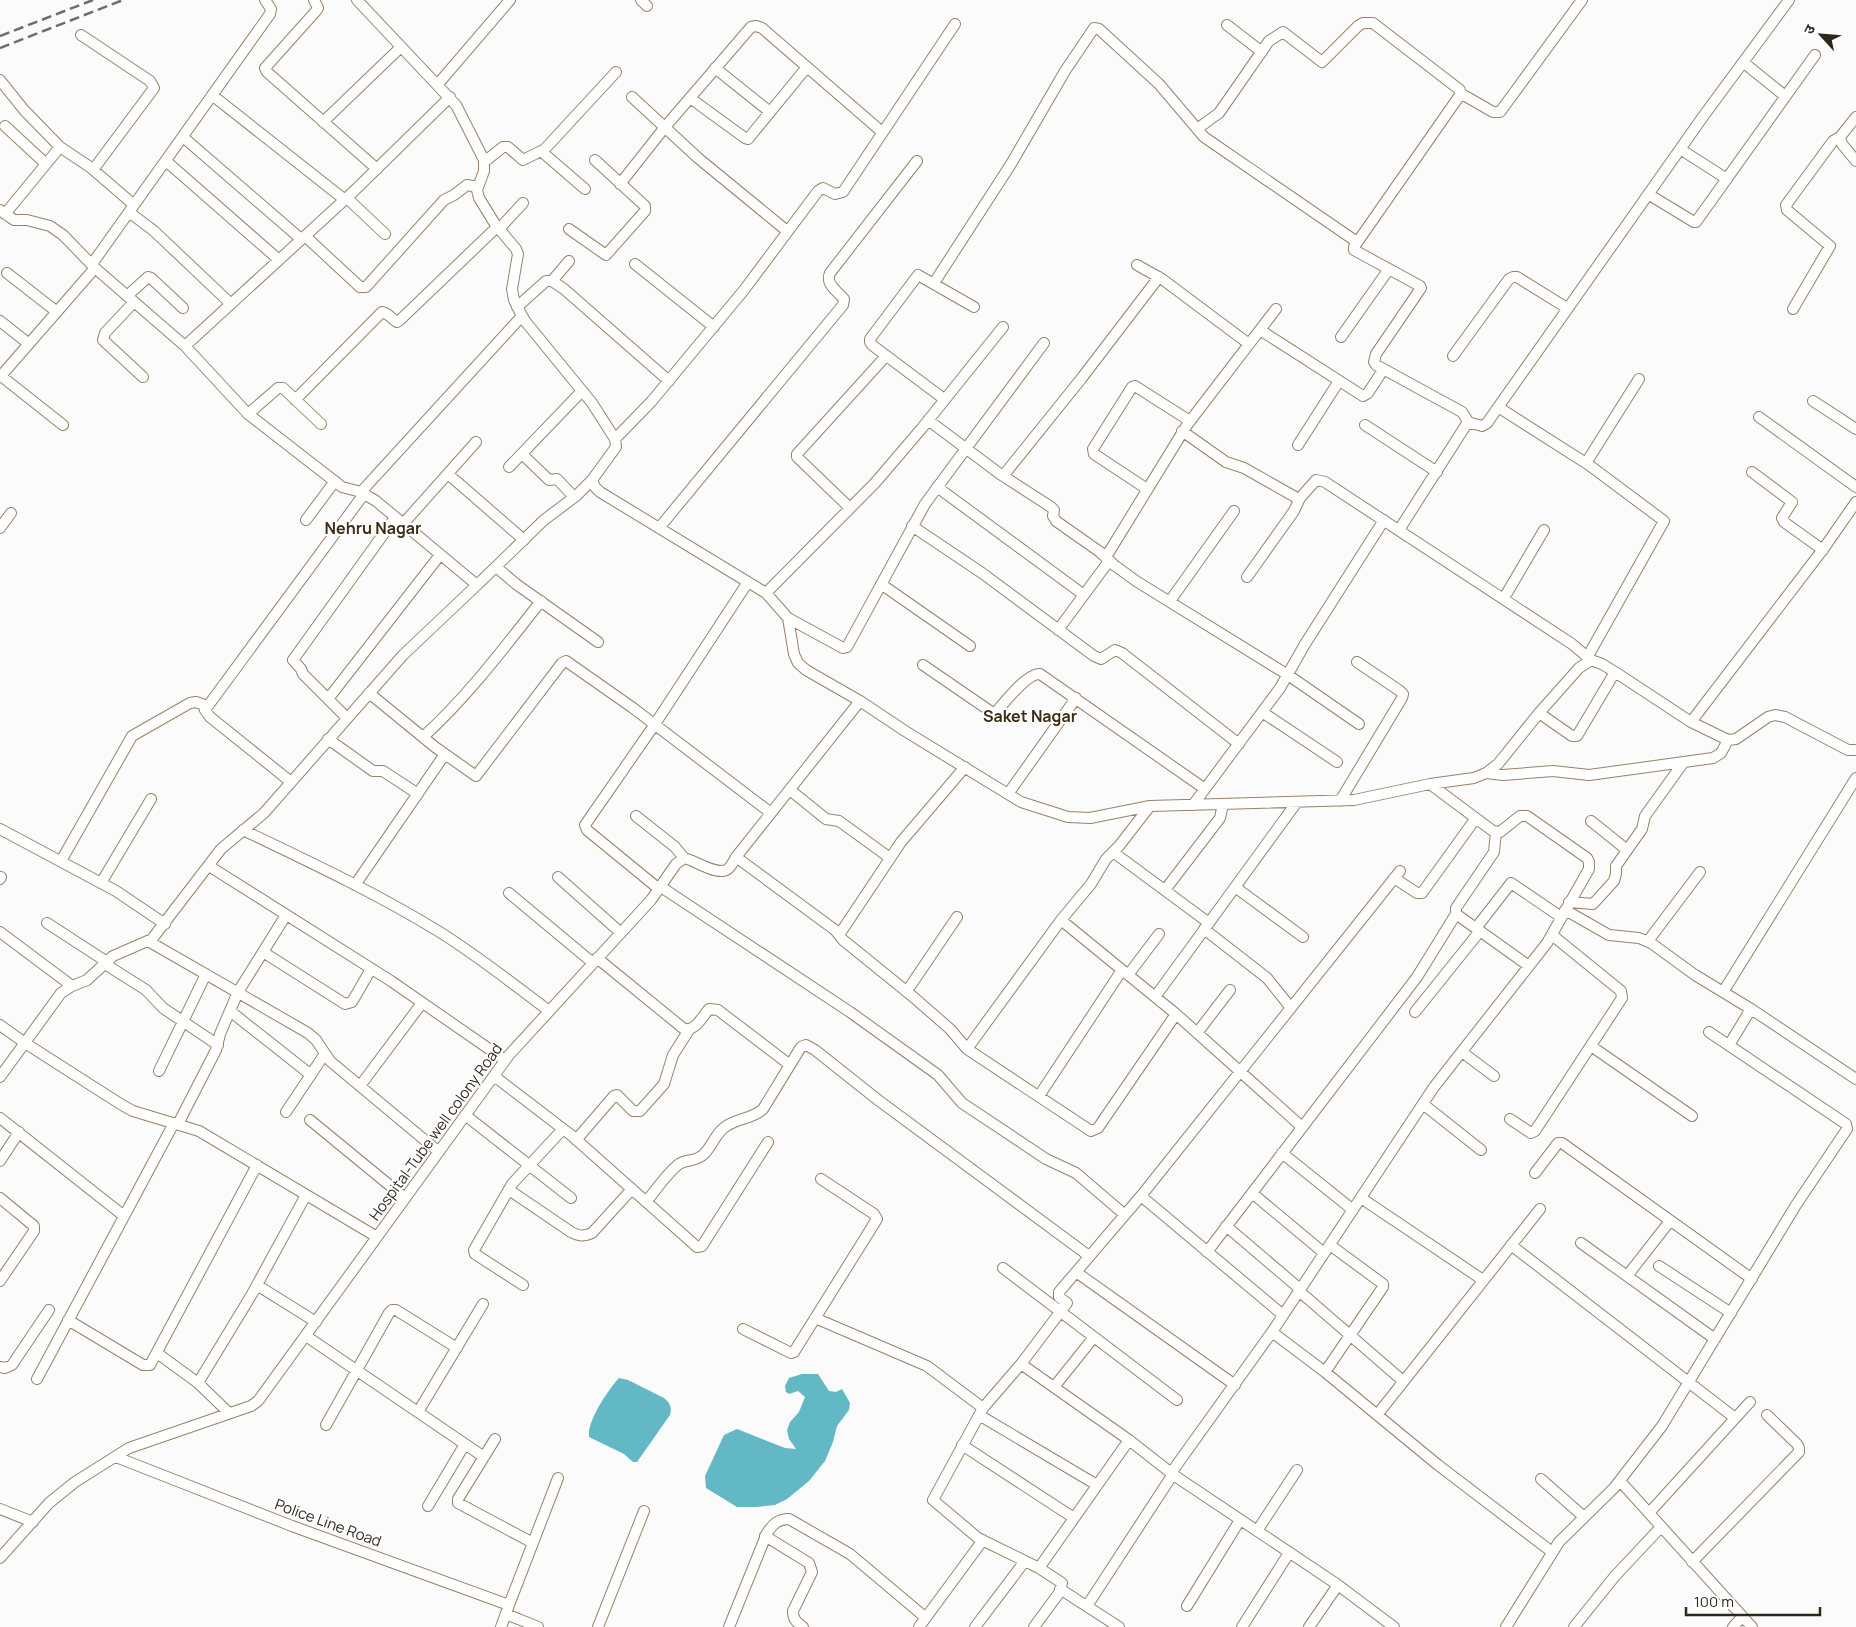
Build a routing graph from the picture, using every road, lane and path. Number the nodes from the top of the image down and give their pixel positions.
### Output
1 (265, 0) edge
2 (314, 0) edge
3 (510, 0) edge
4 (1582, 0) edge
5 (1789, 0) edge
6 (363, 2) edge
7 (955, 24) dead end
8 (1227, 26) dead end
9 (82, 35) dead end
10 (401, 47) junction
11 (1262, 52) junction
12 (1814, 55) dead end
13 (1743, 62) junction
14 (806, 66) junction
15 (715, 68) junction
16 (616, 72) dead end
17 (0, 80) edge
18 (438, 84) junction
19 (1460, 92) junction
20 (212, 95) junction
21 (632, 96) dead end
22 (1785, 96) junction
23 (450, 97) junction
24 (690, 98) junction
25 (770, 112) junction
26 (1856, 117) edge
27 (324, 122) junction
28 (5, 126) dead end
29 (665, 127) junction
30 (1197, 129) junction
31 (882, 132) junction
32 (183, 137) junction
33 (1840, 137) junction
34 (60, 147) junction
35 (1680, 149) junction
36 (544, 151) junction
37 (595, 160) dead end
38 (917, 160) dead end
39 (1856, 160) edge
40 (166, 161) junction
41 (484, 162) junction
42 (46, 164) junction
43 (377, 169) junction
44 (93, 170) junction
45 (1727, 179) junction
46 (620, 184) junction
47 (478, 187) junction
48 (585, 189) dead end
49 (1648, 194) junction
50 (346, 199) junction
51 (523, 203) dead end
52 (132, 208) junction
53 (3, 212) edge
54 (498, 228) junction
55 (569, 229) dead end
56 (787, 231) junction
57 (385, 234) dead end
58 (303, 238) junction
59 (1357, 242) junction
60 (280, 260) junction
61 (569, 262) dead end
62 (635, 264) dead end
63 (1137, 265) dead end
64 (94, 266) junction
65 (1389, 269) junction
66 (7, 273) dead end
67 (1159, 277) junction
68 (552, 281) junction
69 (934, 283) junction
70 (131, 299) junction
71 (230, 304) junction
72 (974, 307) dead end
73 (183, 308) dead end
74 (1567, 308) junction
75 (1276, 309) dead end
76 (1793, 309) dead end
77 (57, 312) junction
78 (520, 312) junction
79 (0, 321) edge
80 (714, 327) junction
81 (1003, 327) dead end
82 (1260, 330) junction
83 (1341, 337) dead end
84 (1044, 343) dead end
85 (29, 344) junction
86 (1249, 344) junction
87 (185, 346) junction
88 (886, 356) junction
89 (1453, 356) dead end
90 (1383, 370) junction
91 (143, 376) dead end
92 (0, 377) edge
93 (1639, 379) dead end
94 (669, 381) junction
95 (1338, 381) junction
96 (582, 391) junction
97 (944, 399) junction
98 (295, 400) junction
99 (1813, 401) dead end
100 (1498, 407) junction
101 (248, 414) junction
102 (1759, 417) dead end
103 (928, 420) junction
104 (1190, 421) junction
105 (1469, 423) junction
106 (321, 424) dead end
107 (63, 425) dead end
108 (1365, 425) dead end
109 (1856, 429) edge
110 (1182, 431) junction
111 (615, 440) junction
112 (476, 442) dead end
113 (1298, 445) dead end
114 (965, 448) junction
115 (522, 454) junction
116 (1586, 463) junction
117 (509, 467) dead end
118 (1436, 472) junction
119 (1752, 472) dead end
120 (448, 474) junction
121 (1003, 476) junction
122 (592, 480) junction
123 (335, 481) junction
124 (937, 487) junction
125 (1856, 487) edge
126 (1147, 489) junction
127 (362, 493) junction
128 (574, 497) junction
129 (1300, 498) junction
130 (1856, 502) edge
131 (850, 508) junction
132 (1234, 511) dead end
133 (6, 515) edge
134 (306, 520) dead end
135 (1384, 520) junction
136 (399, 521) junction
137 (912, 526) junction
138 (0, 528) edge
139 (659, 528) junction
140 (1399, 530) junction
141 (1544, 530) dead end
142 (524, 540) junction
143 (1823, 550) junction
144 (440, 555) junction
145 (1108, 559) junction
146 (496, 567) junction
147 (1247, 577) dead end
148 (748, 582) junction
149 (881, 584) junction
150 (477, 585) junction
151 (766, 593) junction
152 (1084, 596) junction
153 (1504, 598) junction
154 (541, 601) junction
155 (1170, 601) junction
156 (788, 618) junction
157 (1058, 630) junction
158 (598, 642) dead end
159 (970, 646) dead end
160 (1589, 658) junction
161 (1357, 662) dead end
162 (923, 665) dead end
163 (1615, 672) junction
164 (1288, 675) junction
165 (369, 693) junction
166 (1076, 698) junction
167 (328, 699) junction
168 (860, 701) junction
169 (207, 706) junction
170 (1262, 712) junction
171 (1539, 713) junction
172 (347, 718) junction
173 (1691, 722) junction
174 (655, 724) junction
175 (1359, 724) dead end
176 (423, 737) junction
177 (328, 739) junction
178 (1728, 740) junction
179 (1238, 744) junction
180 (1856, 750) edge
181 (445, 754) junction
182 (1337, 762) dead end
183 (1683, 763) junction
184 (965, 767) junction
185 (1486, 773) junction
186 (1856, 778) edge
187 (291, 782) junction
188 (1430, 784) junction
189 (1205, 789) junction
190 (790, 790) junction
191 (418, 794) junction
192 (1008, 794) junction
193 (151, 798) dead end
194 (1340, 801) junction
195 (1297, 802) junction
196 (1223, 804) junction
197 (1193, 805) junction
198 (1150, 806) junction
199 (771, 813) junction
200 (636, 816) dead end
201 (1476, 818) junction
202 (1591, 821) dead end
203 (0, 829) edge
204 (244, 830) junction
205 (1496, 832) junction
206 (1627, 850) junction
207 (1113, 852) junction
208 (736, 857) junction
209 (684, 858) junction
210 (890, 858) junction
211 (61, 861) junction
212 (209, 866) junction
213 (1700, 872) dead end
214 (558, 877) dead end
215 (101, 883) junction
216 (355, 885) junction
217 (1235, 887) junction
218 (660, 888) junction
219 (1164, 890) junction
220 (509, 892) dead end
221 (1565, 910) junction
222 (286, 914) junction
223 (1456, 914) junction
224 (957, 917) dead end
225 (1061, 920) junction
226 (48, 923) dead end
227 (165, 924) junction
228 (1206, 926) junction
229 (1478, 930) junction
230 (0, 932) edge
231 (621, 933) junction
232 (1159, 934) dead end
233 (839, 935) junction
234 (1552, 935) junction
235 (1303, 937) dead end
236 (148, 941) junction
237 (1648, 941) junction
238 (263, 952) junction
239 (595, 961) junction
240 (106, 963) junction
241 (1529, 966) junction
242 (371, 969) junction
243 (1125, 972) junction
244 (206, 974) junction
245 (72, 986) junction
246 (1230, 990) dead end
247 (907, 991) junction
248 (238, 992) junction
249 (1724, 992) junction
250 (1155, 996) junction
251 (422, 1003) junction
252 (1290, 1008) junction
253 (1751, 1009) junction
254 (230, 1011) junction
255 (550, 1011) junction
256 (1414, 1012) dead end
257 (1176, 1014) junction
258 (183, 1022) junction
259 (0, 1024) edge
260 (689, 1030) junction
261 (1709, 1032) dead end
262 (1197, 1033) junction
263 (25, 1043) junction
264 (218, 1045) junction
265 (1729, 1045) junction
266 (1591, 1046) junction
267 (967, 1049) junction
268 (1462, 1052) junction
269 (324, 1055) junction
270 (505, 1060) junction
271 (790, 1065) junction
272 (159, 1071) dead end
273 (1240, 1072) junction
274 (311, 1075) junction
275 (494, 1076) junction
276 (1494, 1076) dead end
277 (0, 1077) edge
278 (1856, 1079) edge
279 (360, 1086) junction
280 (1039, 1096) junction
281 (1423, 1104) junction
282 (286, 1112) dead end
283 (465, 1115) junction
284 (1692, 1116) dead end
285 (0, 1118) edge
286 (1510, 1119) dead end
287 (310, 1120) dead end
288 (176, 1123) junction
289 (1302, 1127) junction
290 (563, 1130) junction
291 (19, 1132) junction
292 (576, 1140) junction
293 (768, 1142) dead end
294 (1481, 1150) dead end
295 (439, 1152) junction
296 (1282, 1153) junction
297 (0, 1161) edge
298 (529, 1165) junction
299 (257, 1166) junction
300 (1535, 1173) dead end
301 (821, 1179) dead end
302 (632, 1189) junction
303 (509, 1190) junction
304 (1252, 1193) junction
305 (306, 1195) junction
306 (1141, 1196) junction
307 (0, 1198) edge
308 (405, 1198) junction
309 (572, 1198) dead end
310 (1361, 1198) junction
311 (646, 1202) junction
312 (1540, 1209) dead end
313 (1353, 1210) junction
314 (1125, 1215) junction
315 (124, 1216) junction
316 (1670, 1221) junction
317 (1226, 1226) junction
318 (377, 1237) junction
319 (1581, 1243) dead end
320 (1511, 1245) junction
321 (1327, 1249) junction
322 (1207, 1252) junction
323 (1090, 1256) junction
324 (1659, 1266) dead end
325 (1003, 1268) dead end
326 (1076, 1272) junction
327 (1627, 1276) junction
328 (1752, 1279) junction
329 (1483, 1280) junction
330 (0, 1281) edge
331 (257, 1285) junction
332 (523, 1285) dead end
333 (1299, 1290) junction
334 (483, 1304) dead end
335 (49, 1310) dead end
336 (1061, 1311) junction
337 (1731, 1313) junction
338 (1283, 1315) junction
339 (816, 1318) junction
340 (68, 1320) junction
341 (316, 1322) junction
342 (743, 1330) dead end
343 (1272, 1332) junction
344 (1351, 1335) junction
345 (306, 1336) junction
346 (1094, 1337) junction
347 (1715, 1339) junction
348 (457, 1348) junction
349 (158, 1352) junction
350 (1021, 1364) junction
351 (0, 1367) edge
352 (357, 1371) junction
353 (1325, 1372) junction
354 (37, 1379) dead end
355 (1404, 1381) junction
356 (1689, 1381) junction
357 (198, 1383) junction
358 (1235, 1385) junction
359 (1054, 1387) junction
360 (1177, 1400) dead end
361 (1750, 1402) dead end
362 (418, 1412) junction
363 (981, 1412) junction
364 (228, 1413) junction
365 (1377, 1415) junction
366 (1767, 1416) dead end
367 (1736, 1418) junction
368 (326, 1425) dead end
369 (495, 1439) dead end
370 (1130, 1440) junction
371 (465, 1444) junction
372 (962, 1445) junction
373 (116, 1457) junction
374 (484, 1457) junction
375 (1297, 1470) dead end
376 (1172, 1474) junction
377 (558, 1478) dead end
378 (1541, 1479) dead end
379 (1620, 1481) junction
380 (1097, 1486) junction
381 (428, 1506) dead end
382 (0, 1509) edge
383 (644, 1511) dead end
384 (1649, 1512) junction
385 (1584, 1517) junction
386 (1074, 1518) junction
387 (1240, 1520) junction
388 (33, 1522) junction
389 (1662, 1527) junction
390 (1257, 1531) junction
391 (765, 1536) junction
392 (982, 1540) junction
393 (533, 1543) junction
394 (1552, 1552) junction
395 (1289, 1553) junction
396 (0, 1558) edge
397 (1024, 1561) junction
398 (1692, 1562) junction
399 (1038, 1568) junction
400 (1338, 1585) junction
401 (1060, 1589) junction
402 (1087, 1606) junction
403 (1187, 1606) dead end
404 (508, 1610) junction
405 (1742, 1617) junction
406 (926, 1618) junction
407 (1106, 1623) edge
408 (1387, 1625) edge
409 (501, 1627) edge
410 (538, 1627) edge
411 (598, 1627) edge
412 (729, 1627) edge
413 (803, 1627) edge
414 (919, 1627) edge
415 (976, 1627) edge
416 (1034, 1627) edge
417 (1119, 1627) edge
418 (1242, 1627) edge
419 (1309, 1627) edge
420 (1506, 1627) edge
421 (1574, 1627) edge
422 (1733, 1627) edge
423 (1752, 1627) edge

1 - 20 street
2 - 27 street
3 - 18 street
4 - 19 street
5 - 13 street
6 - 10 street
7 - 31 street
8 - 11 street
9 - 44 street
10 - 18 street
10 - 27 street
11 - 19 street
11 - 30 street
12 - 22 street
13 - 22 street
13 - 35 street
14 - 15 street
14 - 25 street
14 - 31 street
15 - 24 street
15 - 25 street
16 - 36 street
17 - 34 street
18 - 23 street
19 - 59 street
20 - 32 street
20 - 50 street
21 - 29 street
22 - 45 street
23 - 41 street
23 - 43 street
24 - 25 street
24 - 29 street
26 - 33 street
27 - 43 street
28 - 42 street
29 - 46 street
29 - 56 street
30 - 59 street
30 - 69 street
31 - 56 street
32 - 40 street
32 - 58 street
33 - 39 street
33 - 76 street
34 - 42 street
34 - 44 street
35 - 45 street
35 - 49 street
36 - 41 street
36 - 48 street
37 - 46 street
38 - 139 street
40 - 52 street
40 - 60 street
41 - 47 street
42 - 53 street
43 - 50 street
44 - 52 street
45 - 49 street
46 - 55 street
47 - 54 street
47 - 58 street
49 - 74 street
50 - 57 street
50 - 58 street
51 - 54 street
52 - 64 street
52 - 71 street
53 - 64 street
54 - 78 street
54 - 98 street
56 - 80 street
58 - 60 street
59 - 65 street
60 - 71 street
61 - 68 street
62 - 80 street
63 - 67 street
64 - 70 street
64 - 77 street
65 - 83 street
65 - 90 street
66 - 77 street
67 - 86 street
67 - 121 street
68 - 78 street
68 - 94 street
69 - 72 street
69 - 88 street
70 - 73 street
70 - 87 street
70 - 91 street
71 - 87 street
74 - 89 street
74 - 100 street
75 - 82 street
77 - 85 street
78 - 96 street
78 - 127 street
79 - 85 street
80 - 94 street
81 - 97 street
82 - 86 street
82 - 95 street
84 - 114 street
85 - 92 street
86 - 104 street
87 - 101 street
88 - 97 street
88 - 131 street
90 - 95 street
90 - 105 street
92 - 107 street
93 - 116 street
94 - 111 street
95 - 113 street
96 - 111 street
96 - 115 street
97 - 103 street
98 - 101 street
98 - 106 street
99 - 109 street
100 - 105 street
100 - 116 street
101 - 123 street
102 - 125 street
103 - 114 street
103 - 131 street
104 - 110 street
104 - 126 street
105 - 118 street
108 - 118 street
110 - 126 street
110 - 129 street
111 - 122 street
112 - 120 street
114 - 121 street
114 - 124 street
115 - 117 street
115 - 128 street
116 - 160 street
118 - 140 street
119 - 143 street
120 - 136 street
120 - 142 street
121 - 145 street
122 - 128 street
122 - 139 street
123 - 127 street
123 - 134 street
124 - 137 street
124 - 152 street
126 - 145 street
127 - 136 street
127 - 169 street
128 - 142 street
129 - 135 street
129 - 147 street
130 - 143 street
131 - 151 street
132 - 155 street
133 - 138 street
135 - 140 street
135 - 164 street
136 - 144 street
136 - 167 street
137 - 149 street
137 - 157 street
139 - 148 street
140 - 153 street
141 - 153 street
142 - 146 street
143 - 173 street
144 - 150 street
144 - 167 street
145 - 152 street
145 - 155 street
146 - 150 street
146 - 154 street
148 - 151 street
148 - 174 street
149 - 156 street
149 - 159 street
150 - 165 street
151 - 156 street
152 - 157 street
153 - 160 street
154 - 158 street
154 - 176 street
155 - 164 street
156 - 168 street
157 - 179 street
160 - 163 street
160 - 171 street
161 - 194 street
162 - 166 street
163 - 171 street
163 - 173 street
164 - 170 street
164 - 175 street
165 - 172 street
165 - 176 street
166 - 189 street
166 - 192 street
167 - 172 street
168 - 184 street
168 - 190 street
169 - 187 street
169 - 211 street
170 - 179 street
170 - 182 street
171 - 185 street
172 - 177 street
173 - 178 street
174 - 181 street
174 - 199 street
174 - 218 street
176 - 181 street
177 - 187 street
177 - 191 street
178 - 180 street
178 - 183 street
179 - 189 street
181 - 191 street
183 - 185 street
183 - 206 street
184 - 192 street
184 - 210 street
185 - 188 street
186 - 249 street
187 - 204 street
188 - 194 street
188 - 201 street
189 - 197 street
190 - 199 street
190 - 210 street
191 - 216 street
192 - 198 street
193 - 215 street
194 - 195 street
195 - 196 street
195 - 217 street
196 - 197 street
196 - 219 street
197 - 198 street
198 - 207 street
199 - 208 street
200 - 209 street
201 - 205 street
201 - 252 street
202 - 206 street
203 - 211 street
204 - 212 street
204 - 216 street
205 - 221 street
205 - 223 street
206 - 221 street
207 - 219 street
207 - 225 street
208 - 209 street
208 - 233 street
209 - 218 street, Hospital-Tube well colony Road
210 - 233 street
211 - 215 street
212 - 222 street
212 - 227 street
213 - 237 street
214 - 231 street
215 - 227 street
216 - 255 street
217 - 228 street
217 - 235 street
218 - 231 street, Hospital-Tube well colony Road
218 - 314 street
219 - 228 street
220 - 239 street
221 - 229 street
221 - 234 street
221 - 237 street
222 - 238 street
222 - 242 street
223 - 229 street
223 - 289 street
224 - 247 street
225 - 243 street
225 - 267 street
226 - 240 street
227 - 236 street
228 - 250 street
228 - 252 street
229 - 241 street
229 - 256 street
230 - 245 street
231 - 239 street, Hospital-Tube well colony Road
232 - 243 street
233 - 247 street
234 - 241 street
234 - 266 street
236 - 240 street
236 - 244 street
237 - 249 street
238 - 242 street
238 - 248 street
239 - 255 street, Hospital-Tube well colony Road
239 - 260 street
240 - 245 street
240 - 258 street
241 - 268 street
242 - 251 street
243 - 250 street
243 - 280 street
244 - 248 street
244 - 258 street
245 - 263 street
246 - 262 street
247 - 267 street
248 - 254 street
248 - 269 street
249 - 253 street
250 - 257 street
251 - 270 street
251 - 279 street
252 - 273 street
253 - 265 street
253 - 278 street
254 - 264 street
254 - 274 street
255 - 270 street, Hospital-Tube well colony Road
257 - 262 street
257 - 280 street
258 - 264 street
258 - 272 street
259 - 263 street
260 - 271 street
260 - 292 street
261 - 265 street
262 - 273 street
263 - 277 street
263 - 288 street
264 - 288 street
265 - 328 street
266 - 284 street
266 - 286 street
267 - 280 street
268 - 276 street
268 - 281 street
269 - 274 street
269 - 279 street
270 - 275 street, Hospital-Tube well colony Road
271 - 311 street
271 - 323 street
273 - 289 street
273 - 306 street
274 - 282 street
275 - 283 street, Hospital-Tube well colony Road
275 - 290 street
279 - 295 street
281 - 294 street
281 - 310 street
283 - 295 street, Hospital-Tube well colony Road
283 - 298 street
285 - 291 street
287 - 308 street
288 - 299 street
288 - 315 street
289 - 296 street
290 - 292 street
290 - 298 street
291 - 297 street
291 - 315 street
292 - 302 street
293 - 311 street
295 - 308 street, Hospital-Tube well colony Road
296 - 304 street
296 - 313 street
298 - 303 street
298 - 309 street
299 - 305 street
299 - 349 street
300 - 316 street
301 - 339 street
302 - 303 street
302 - 311 street
303 - 332 street
304 - 317 street
304 - 321 street
305 - 318 street
305 - 331 street
306 - 314 street
306 - 322 street
307 - 330 street
308 - 318 street, Hospital-Tube well colony Road
310 - 313 street
310 - 329 street
312 - 320 street
313 - 321 street
314 - 323 street
315 - 340 street
316 - 327 street
316 - 328 street
317 - 322 street
317 - 333 street
318 - 341 street, Hospital-Tube well colony Road
319 - 327 street
320 - 329 street
320 - 356 street
321 - 333 street
321 - 344 street
322 - 338 street
323 - 326 street
324 - 337 street
325 - 336 street
326 - 336 street
326 - 358 street
327 - 347 street
328 - 337 street
329 - 355 street
331 - 341 street
331 - 357 street
333 - 338 street
333 - 344 street
334 - 348 street
335 - 351 street
336 - 346 street
336 - 350 street
337 - 347 street
338 - 343 street
339 - 342 street
339 - 363 street
340 - 349 street
340 - 354 street
341 - 345 street, Hospital-Tube well colony Road
343 - 353 street
343 - 358 street
344 - 353 street
344 - 355 street
345 - 352 street
345 - 364 street, Hospital-Tube well colony Road
346 - 359 street
346 - 360 street
347 - 356 street
348 - 352 street
348 - 362 street
349 - 357 street
350 - 359 street
350 - 363 street
352 - 362 street
352 - 368 street
353 - 365 street
355 - 365 street
356 - 367 street
356 - 379 street
357 - 364 street
358 - 376 street
359 - 370 street
361 - 367 street
362 - 371 street
363 - 372 street
363 - 380 street
364 - 373 street, Hospital-Tube well colony Road
365 - 394 street
366 - 398 street
367 - 384 street
369 - 374 street
370 - 376 street
370 - 380 street
371 - 374 street
371 - 381 street
372 - 386 street
372 - 392 street
373 - 388 street, Hospital-Tube well colony Road
373 - 404 street, Police Line Road
374 - 393 street
375 - 390 street
376 - 387 street
376 - 402 street
377 - 393 street
378 - 385 street
379 - 384 street
379 - 385 street
380 - 386 street
382 - 388 street
383 - 411 street
384 - 389 street
385 - 394 street
386 - 399 street
387 - 390 street
387 - 403 street
388 - 396 street, Hospital-Tube well colony Road
389 - 398 street
389 - 421 street
390 - 395 street
391 - 406 street
391 - 412 street
391 - 413 street
392 - 397 street
392 - 406 street
393 - 404 street
394 - 420 street
395 - 400 street
395 - 418 street
397 - 399 street
397 - 415 street
398 - 405 street
399 - 401 street
400 - 408 street
400 - 419 street
401 - 402 street
401 - 416 street
402 - 407 street
404 - 409 street
404 - 410 street, Police Line Road
405 - 422 street
405 - 423 street
406 - 414 street
407 - 417 street

